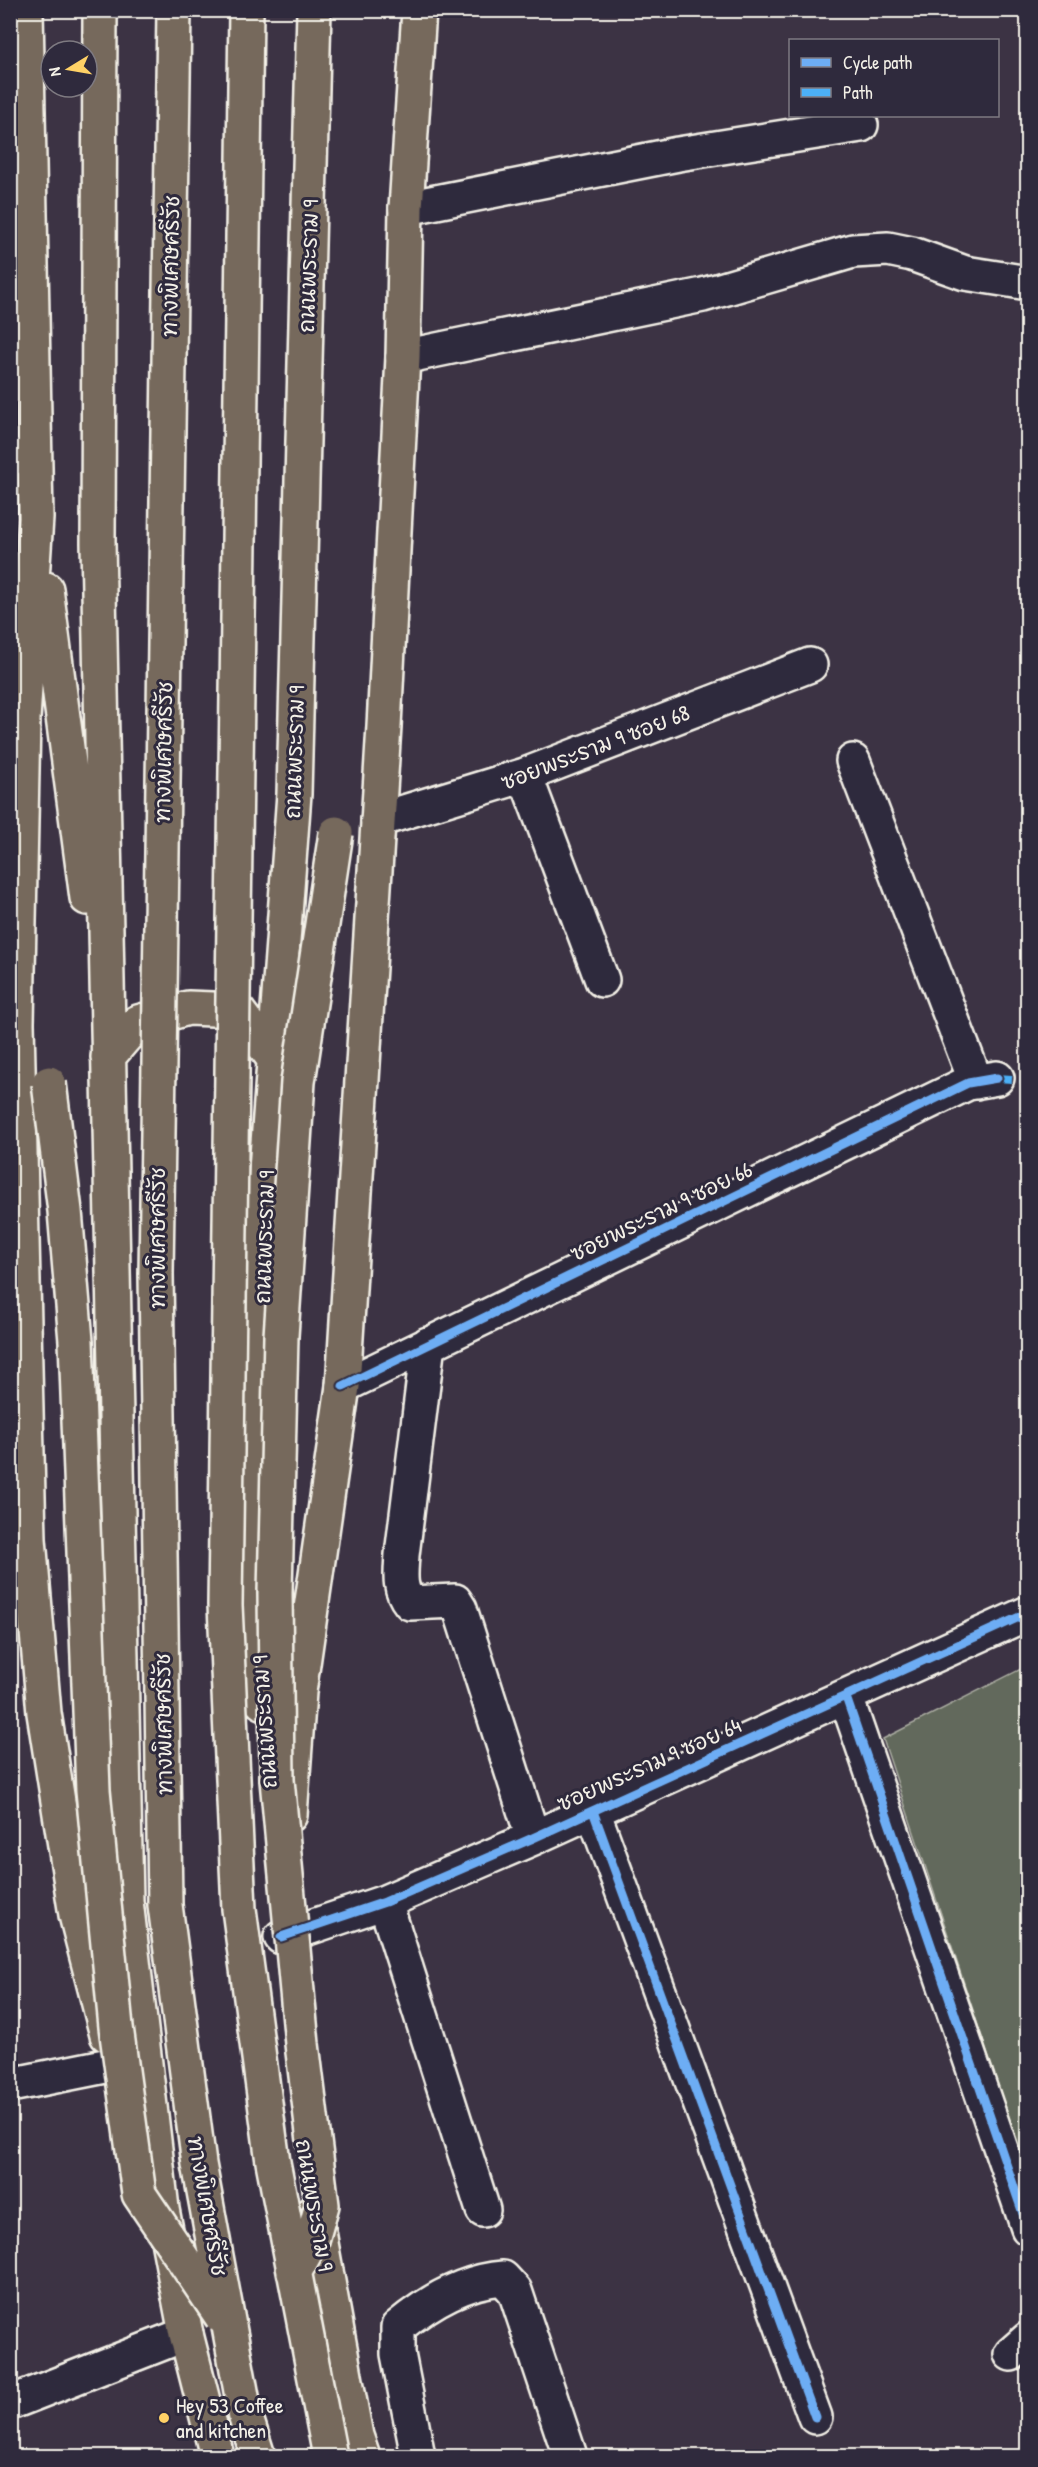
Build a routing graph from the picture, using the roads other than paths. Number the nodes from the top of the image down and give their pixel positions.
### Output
1 (26, 10) edge
2 (100, 10) edge
3 (174, 10) edge
4 (246, 10) edge
5 (314, 10) edge
6 (419, 10) edge
7 (861, 125) dead end
8 (405, 208) junction
9 (1028, 283) edge
10 (403, 357) junction
11 (22, 455) edge
12 (36, 518) junction
13 (810, 665) dead end
14 (17, 721) edge
15 (853, 761) dead end
16 (525, 775) junction
17 (378, 820) junction
18 (336, 833) dead end
19 (602, 980) dead end
20 (14, 1024) edge
21 (108, 1057) junction
22 (274, 1059) junction
23 (49, 1083) dead end
24 (428, 1344) junction
25 (343, 1386) junction
26 (15, 1544) edge
27 (1028, 1613) edge
28 (846, 1697) junction
29 (593, 1810) junction
30 (533, 1838) junction
31 (385, 1902) junction
32 (280, 1943) junction
33 (115, 2064) junction
34 (10, 2085) edge
35 (162, 2209) junction
36 (483, 2210) dead end
37 (1028, 2228) edge
38 (294, 2273) junction
39 (230, 2329) junction
40 (186, 2334) junction
41 (10, 2403) edge
42 (815, 2417) dead end
43 (217, 2457) edge
44 (258, 2457) edge
45 (330, 2457) edge
46 (363, 2457) edge
47 (418, 2457) edge
48 (570, 2457) edge

1 - 11 main road
2 - 21 main road
3 - 39 main road, ทางพิเศษศรีรัช, bridge
4 - 38 main road, bridge
5 - 22 main road, ถนนพระราม 9
6 - 8 main road
7 - 8 street
8 - 10 main road
9 - 10 street
10 - 17 main road
11 - 12 main road
12 - 14 main road
12 - 21 main road
13 - 16 street, ซอยพระราม 9 ซอย 68
14 - 20 main road
15 - 24 street, ซอยพระราม 9 ซอย 66
16 - 17 street, ซอยพระราม 9 ซอย 68
16 - 19 street
17 - 25 main road
18 - 38 main road, bridge
20 - 26 main road
21 - 22 main road
21 - 35 main road
22 - 32 main road, ถนนพระราม 9
23 - 39 main road, bridge
24 - 25 street, ซอยพระราม 9 ซอย 66
24 - 30 street
25 - 32 main road
26 - 33 main road
27 - 28 street, ซอยพระราม 9 ซอย 64
28 - 29 street, ซอยพระราม 9 ซอย 64
28 - 37 street
29 - 30 street, ซอยพระราม 9 ซอย 64
29 - 42 street
30 - 31 street, ซอยพระราม 9 ซอย 64
31 - 32 street, ซอยพระราม 9 ซอย 64
31 - 36 street
32 - 46 main road, ถนนพระราม 9
33 - 34 street
33 - 35 main road
35 - 40 main road
38 - 45 main road, bridge
39 - 44 main road, ทางพิเศษศรีรัช, bridge
40 - 41 street
40 - 43 main road
47 - 48 street

